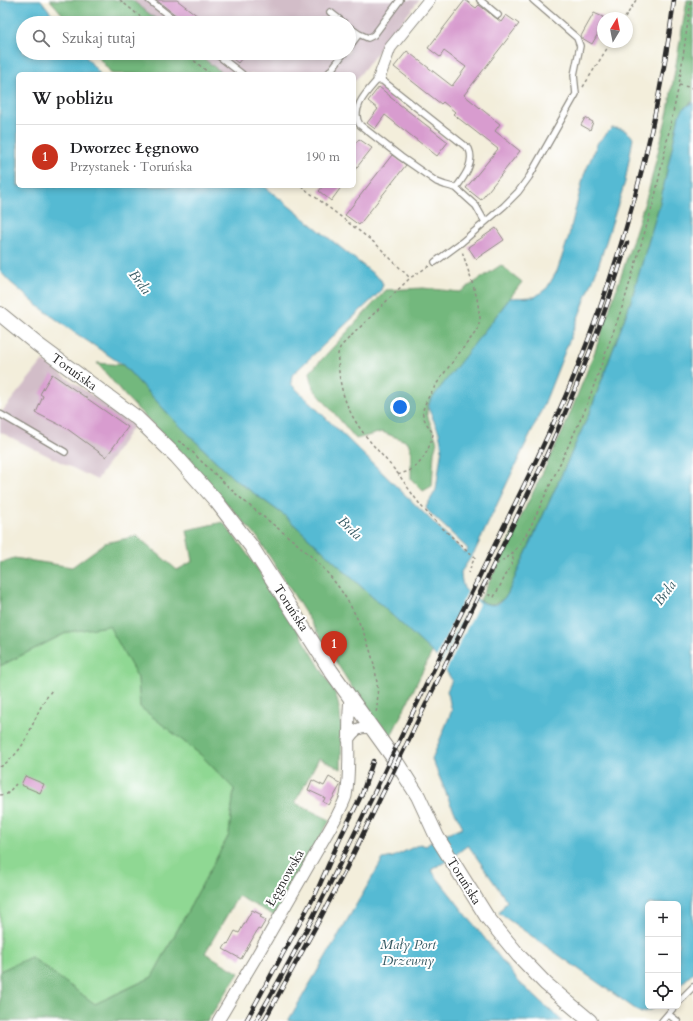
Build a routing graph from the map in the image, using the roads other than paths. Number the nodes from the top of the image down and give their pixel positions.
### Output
1 (149, 0) edge
2 (400, 0) edge
3 (429, 0) edge
4 (480, 0) edge
5 (533, 0) edge
6 (330, 12) dead end
7 (498, 15) dead end
8 (169, 16) edge
9 (335, 16) edge
10 (356, 32) edge
11 (359, 34) junction
12 (356, 38) edge
13 (224, 60) edge
14 (339, 60) edge
15 (239, 72) edge
16 (330, 72) edge
17 (379, 78) junction
18 (456, 188) junction
19 (486, 222) junction
20 (435, 262) road end
21 (0, 314) edge
22 (0, 414) edge
23 (65, 452) dead end
24 (350, 699) junction
25 (372, 728) junction
26 (348, 740) junction
27 (693, 987) edge
28 (681, 999) edge
29 (672, 1009) edge
30 (668, 1014) junction
31 (218, 1021) edge
32 (590, 1021) edge
33 (662, 1021) edge
34 (677, 1021) edge

1 - 8 lane
2 - 11 lane
3 - 17 street
4 - 7 lane
5 - 19 lane
6 - 9 lane
10 - 11 lane
11 - 12 lane
13 - 15 lane
14 - 16 lane
17 - 18 lane
17 - 18 lane
18 - 19 lane
19 - 20 lane
21 - 24 street, Toruńska
22 - 23 lane
24 - 25 street, Toruńska
24 - 26 street, Łęgnowska
25 - 26 street
25 - 32 street, Toruńska
26 - 31 street, Łęgnowska
27 - 28 lane
29 - 30 lane
30 - 33 lane
30 - 34 lane

